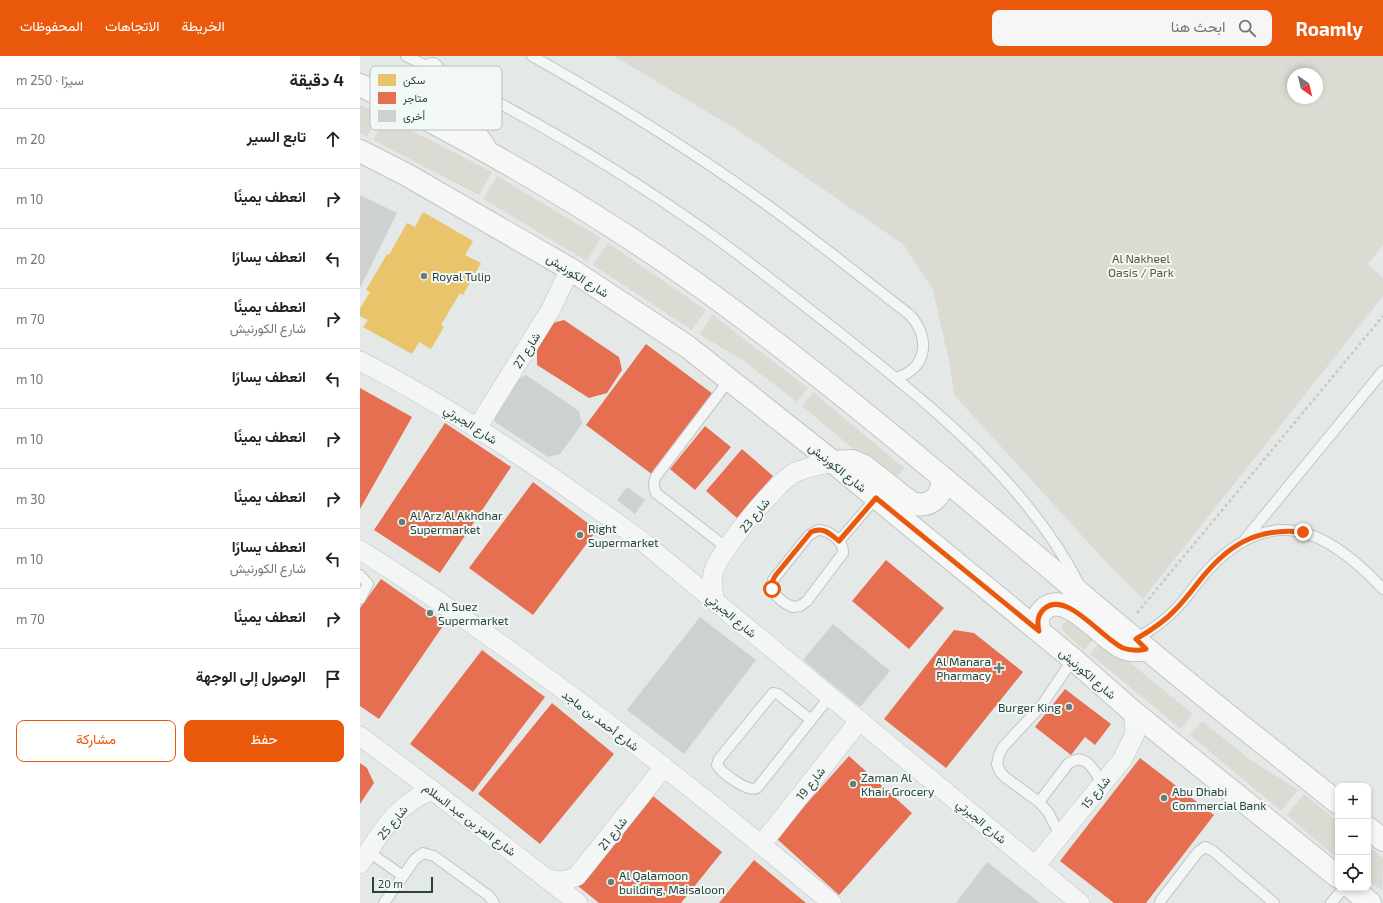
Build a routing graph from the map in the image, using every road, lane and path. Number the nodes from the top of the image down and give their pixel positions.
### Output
1 (406, 56) edge
2 (532, 56) edge
3 (426, 66) edge
4 (360, 85) edge
5 (370, 90) edge
6 (502, 106) edge
7 (445, 130) edge
8 (472, 130) edge
9 (360, 151) edge
10 (487, 152) junction
11 (570, 269) junction
12 (1383, 316) edge
13 (360, 361) edge
14 (1383, 371) edge
15 (896, 378) junction
16 (730, 379) junction
17 (477, 428) junction
18 (833, 462) junction
19 (942, 478) junction
20 (876, 498) junction
21 (1245, 539) junction
22 (839, 541) junction
23 (727, 548) junction
24 (360, 550) edge
25 (360, 576) edge
26 (1383, 589) edge
27 (1084, 595) junction
28 (360, 599) edge
29 (715, 601) junction
30 (1039, 631) junction
31 (1135, 639) junction
32 (1073, 659) junction
33 (831, 695) junction
34 (1131, 710) junction
35 (811, 720) junction
36 (860, 720) junction
37 (360, 736) edge
38 (664, 767) junction
39 (1102, 783) junction
40 (432, 790) junction
41 (1335, 801) edge
42 (1039, 802) junction
43 (1371, 830) edge
44 (1060, 835) junction
45 (1383, 840) edge
46 (761, 845) junction
47 (364, 858) edge
48 (1035, 866) junction
49 (1335, 875) edge
50 (403, 876) junction
51 (550, 879) junction
52 (1341, 891) edge
53 (1356, 891) edge
54 (384, 903) edge
55 (494, 903) edge
56 (578, 903) edge
57 (832, 903) edge
58 (1080, 903) edge
59 (1160, 903) edge
60 (1274, 903) edge
61 (1331, 903) edge
62 (1370, 903) edge

1 - 3 lane
2 - 15 lane
4 - 5 main road
6 - 15 lane
7 - 10 main road
8 - 10 main road
9 - 11 main road, شارع الكورنيش
10 - 19 main road
11 - 16 main road, شارع الكورنيش
11 - 17 street, شارع 27
12 - 31 path
13 - 17 street, شارع الجبرتي
14 - 21 lane
15 - 27 lane
16 - 18 main road, شارع الكورنيش
16 - 23 lane
17 - 29 street, شارع الجبرتي
18 - 19 main road
18 - 20 main road, شارع الكورنيش
18 - 23 street, شارع 23
19 - 27 main road
20 - 22 lane
20 - 30 main road, شارع الكورنيش
21 - 26 lane
21 - 31 lane
22 - 22 lane
23 - 29 street, شارع 23
24 - 38 street, شارع أحمد بن ماجد
25 - 28 lane
27 - 31 main road
29 - 33 street, شارع الجبرتي
30 - 31 main road
30 - 32 main road, شارع الكورنيش
31 - 41 main road
32 - 34 main road, شارع الكورنيش
32 - 42 lane
33 - 35 lane
33 - 36 street, شارع الجبرتي
34 - 39 street, شارع 15
34 - 49 main road, شارع الكورنيش
35 - 35 lane
36 - 46 street, شارع 19
36 - 48 street, شارع الجبرتي
37 - 40 street, شارع العز بن عبد السلام
38 - 46 street, شارع أحمد بن ماجد
38 - 51 street, شارع 21
39 - 42 lane
39 - 44 street, شارع 15
40 - 47 street, شارع 25
40 - 51 street, شارع العز بن عبد السلام
42 - 44 lane
43 - 45 main road
44 - 48 street, شارع 15
46 - 57 street, شارع أحمد بن ماجد
47 - 50 lane
48 - 58 street, شارع الجبرتي
50 - 54 lane
50 - 55 lane
51 - 56 street, شارع العز بن عبد السلام
52 - 61 lane
53 - 62 main road
59 - 60 lane

